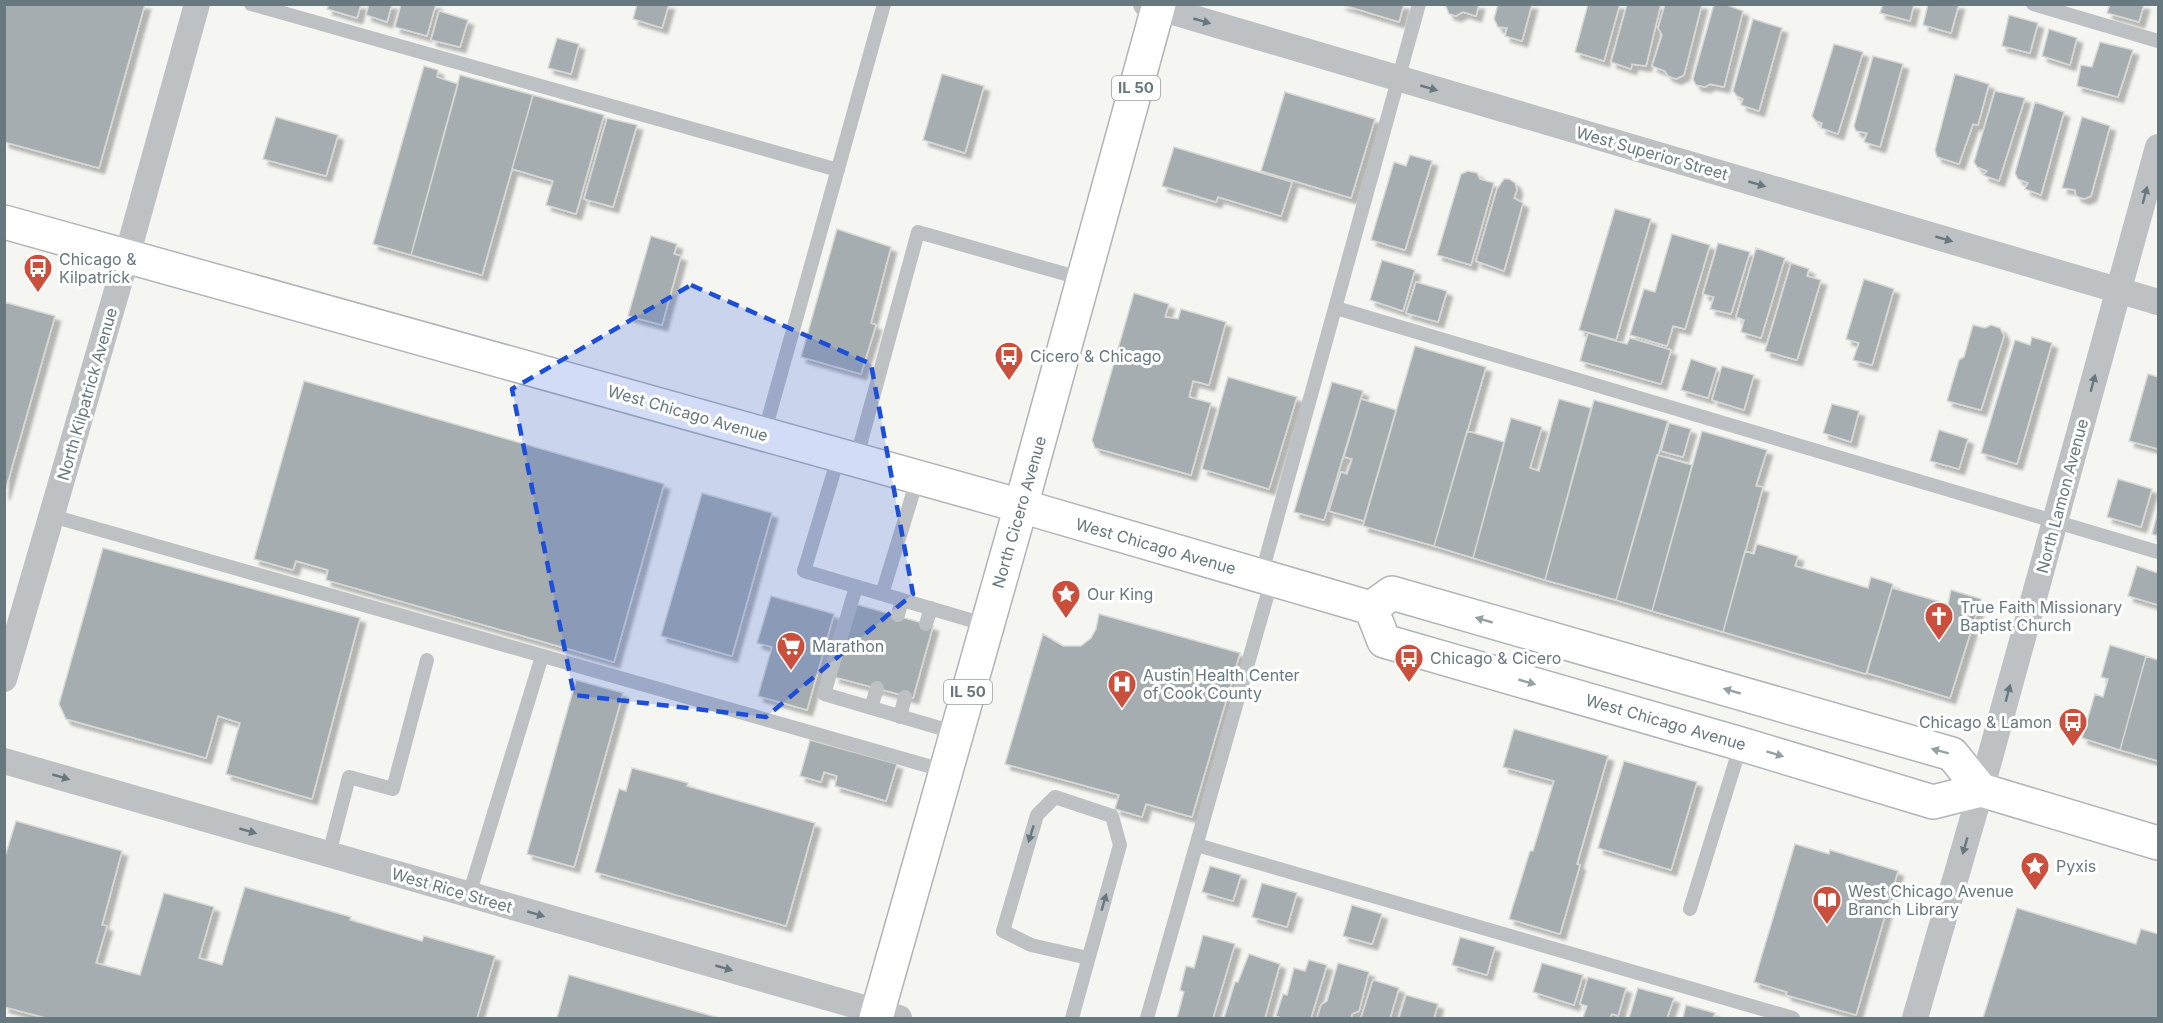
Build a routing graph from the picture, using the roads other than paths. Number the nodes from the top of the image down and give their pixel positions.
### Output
1 (197, 4) edge
2 (251, 4) edge
3 (884, 4) edge
4 (1419, 4) edge
5 (2033, 4) edge
6 (1154, 6) edge
7 (2158, 41) edge
8 (1399, 79) junction
9 (2158, 147) edge
10 (838, 170) junction
11 (4, 222) edge
12 (127, 256) junction
13 (1083, 279) junction
14 (2119, 290) junction
15 (2158, 302) edge
16 (1336, 308) junction
17 (764, 434) junction
18 (847, 458) junction
19 (918, 477) junction
20 (1021, 506) junction
21 (52, 516) junction
22 (2055, 522) junction
23 (2158, 552) edge
24 (1267, 578) junction
25 (856, 587) junction
26 (882, 594) junction
27 (902, 600) junction
28 (931, 608) junction
29 (1371, 608) junction
30 (898, 615) dead end
31 (927, 624) dead end
32 (987, 625) junction
33 (542, 656) junction
34 (427, 660) dead end
35 (4, 679) edge
36 (877, 688) dead end
37 (906, 697) dead end
38 (871, 708) junction
39 (900, 717) junction
40 (957, 733) junction
41 (1741, 744) junction
42 (4, 761) edge
43 (946, 771) junction
44 (1981, 790) junction
45 (2158, 843) edge
46 (1197, 845) junction
47 (329, 854) junction
48 (469, 895) junction
49 (1690, 909) dead end
50 (1088, 958) junction
51 (884, 1016) edge
52 (1072, 1018) edge
53 (1147, 1018) edge
54 (1793, 1018) edge
55 (1915, 1018) edge

1 - 12 street, North Kilpatrick Avenue
2 - 10 lane
3 - 10 lane
4 - 8 lane
5 - 7 lane
6 -> 8 street, West Superior Street
6 - 13 main road, North Cicero Avenue / IL 50
8 -> 14 street, West Superior Street
8 - 16 lane
14 -> 9 street, North Lamon Avenue
10 - 17 lane
11 - 12 main road, West Chicago Avenue
12 - 17 main road, West Chicago Avenue
12 - 21 street, North Kilpatrick Avenue
13 - 18 lane
13 - 20 main road, North Cicero Avenue / IL 50
14 - 15 street, West Superior Street
22 -> 14 street, North Lamon Avenue
16 - 22 lane
16 - 24 lane
17 - 18 main road, West Chicago Avenue
18 - 19 main road, West Chicago Avenue
18 - 25 lane
19 - 20 main road, West Chicago Avenue
19 - 26 lane
20 - 24 main road, West Chicago Avenue
20 - 32 main road, North Cicero Avenue / IL 50
21 - 33 lane
21 - 35 street, North Kilpatrick Avenue
22 - 23 lane
44 -> 22 street, North Lamon Avenue
24 - 29 main road, West Chicago Avenue
24 - 46 lane
25 - 26 lane
25 - 38 lane
26 - 27 lane
27 - 28 lane
27 - 30 lane
28 - 31 lane
28 - 32 lane
29 -> 41 main road, West Chicago Avenue
44 -> 29 main road
32 - 40 main road, North Cicero Avenue / IL 50
33 - 43 lane
33 - 48 lane
34 - 47 lane
36 - 38 lane
37 - 39 lane
38 - 39 lane
39 - 40 lane
40 - 43 main road, North Cicero Avenue / IL 50
41 -> 44 main road, West Chicago Avenue
41 - 49 lane
42 -> 47 street, West Rice Street
43 - 51 main road, North Cicero Avenue / IL 50
44 - 45 main road
44 -> 55 street, North Lamon Avenue
46 - 53 lane
46 - 54 lane
47 - 48 street, West Rice Street
48 -> 51 street, West Rice Street
50 -> 50 lane
50 - 52 lane

